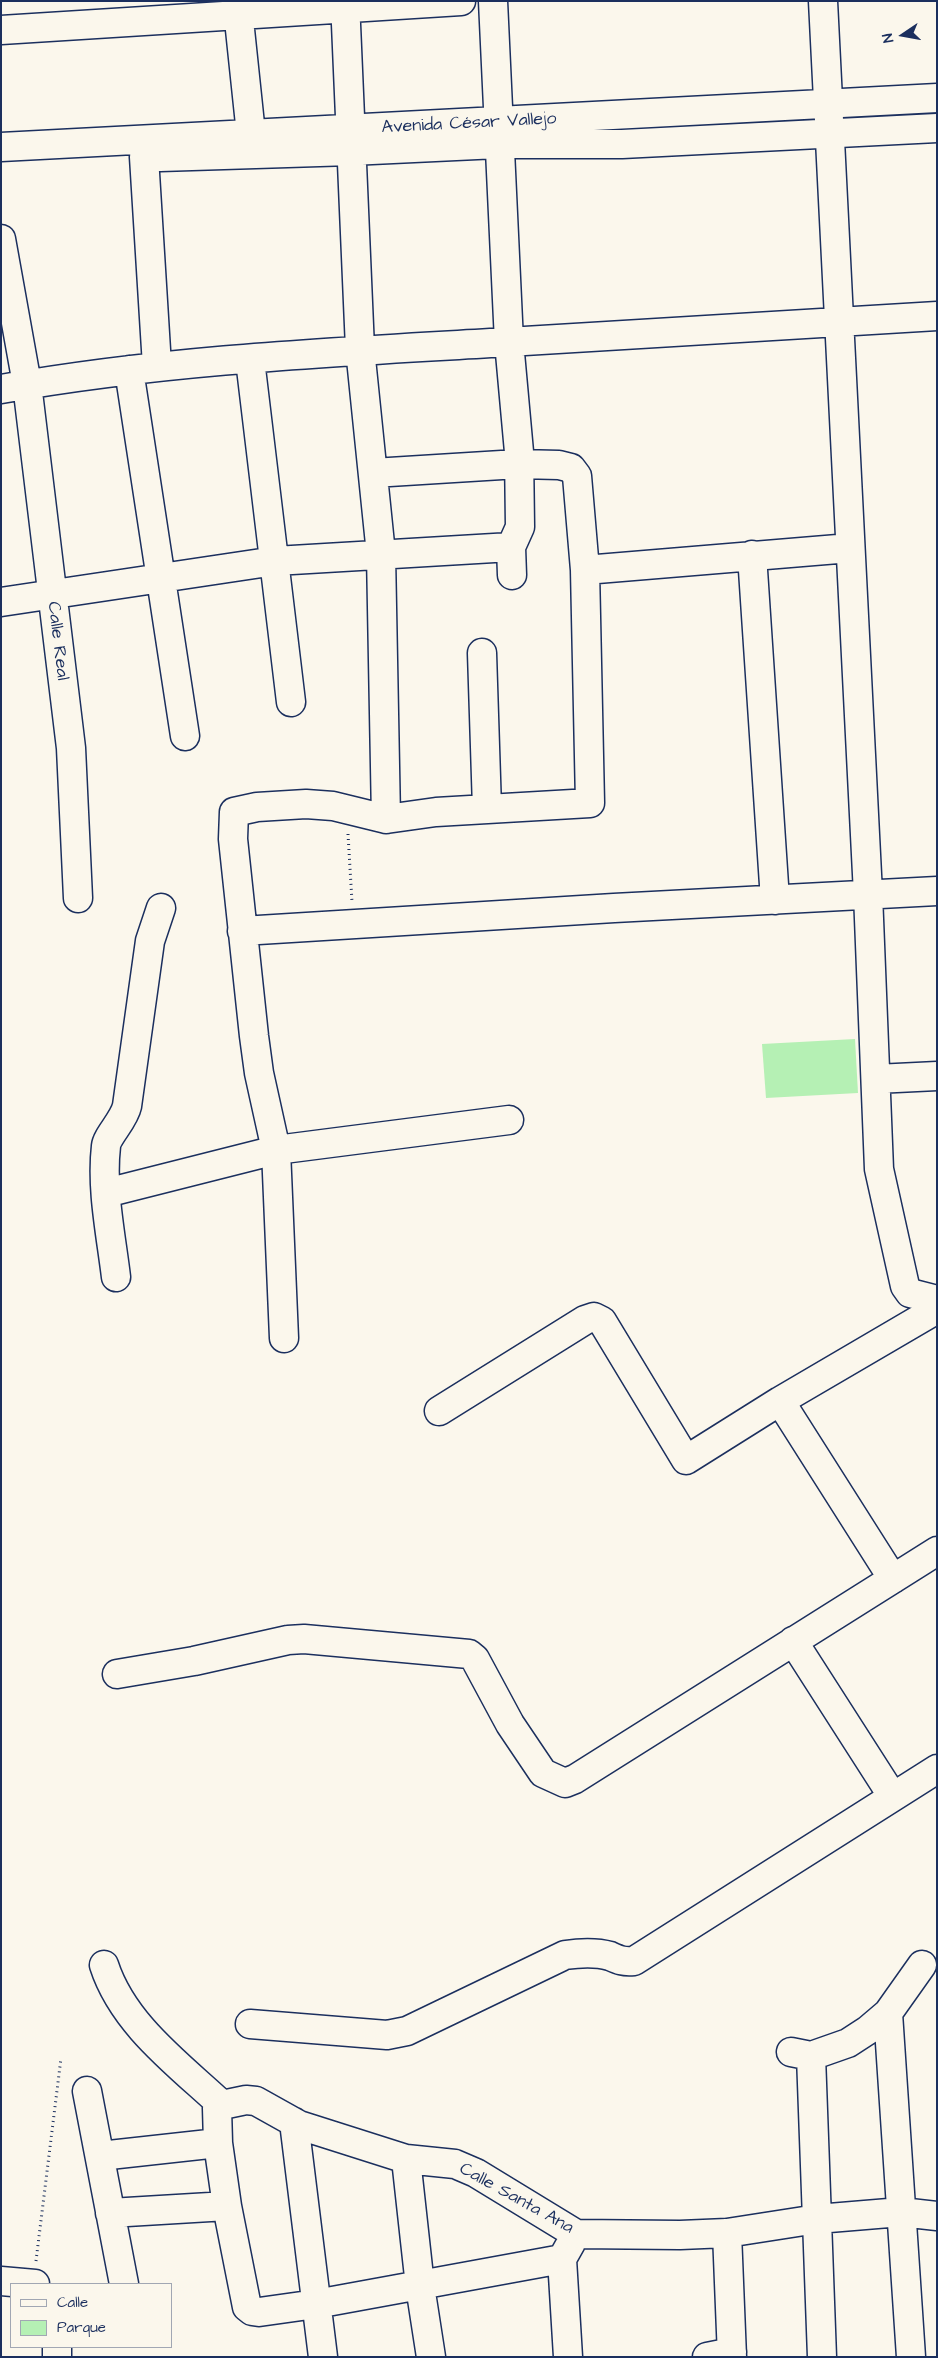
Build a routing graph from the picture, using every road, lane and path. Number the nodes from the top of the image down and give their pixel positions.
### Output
1 (460, 1) edge
2 (493, 1) edge
3 (823, 1) edge
4 (345, 5) edge
5 (238, 8) edge
6 (115, 12) edge
7 (1, 30) edge
8 (937, 98) edge
9 (829, 104) junction
10 (937, 128) edge
11 (498, 133) junction
12 (251, 134) junction
13 (830, 134) junction
14 (351, 140) junction
15 (1, 147) edge
16 (144, 157) junction
17 (1, 162) edge
18 (1, 239) edge
19 (937, 316) edge
20 (839, 322) junction
21 (509, 342) junction
22 (360, 349) junction
23 (250, 360) junction
24 (157, 366) junction
25 (129, 370) junction
26 (14, 387) edge
27 (518, 464) junction
28 (373, 474) junction
29 (511, 547) junction
30 (850, 548) junction
31 (381, 554) junction
32 (752, 555) junction
33 (275, 561) junction
34 (584, 570) junction
35 (512, 575) dead end
36 (161, 578) junction
37 (51, 594) junction
38 (1, 602) edge
39 (482, 653) dead end
40 (291, 702) dead end
41 (185, 736) dead end
42 (488, 809) junction
43 (386, 819) junction
44 (348, 833) dead end
45 (937, 891) edge
46 (868, 894) junction
47 (78, 898) dead end
48 (775, 900) junction
49 (352, 907) dead end
50 (161, 908) dead end
51 (242, 931) junction
52 (937, 1076) edge
53 (876, 1079) junction
54 (509, 1120) dead end
55 (276, 1150) junction
56 (106, 1193) junction
57 (116, 1277) dead end
58 (937, 1300) edge
59 (937, 1309) edge
60 (284, 1338) dead end
61 (780, 1401) junction
62 (439, 1411) dead end
63 (937, 1552) edge
64 (893, 1579) junction
65 (793, 1641) junction
66 (117, 1674) dead end
67 (937, 1769) edge
68 (893, 1797) junction
69 (104, 1965) dead end
70 (922, 1965) dead end
71 (888, 2013) junction
72 (250, 2024) dead end
73 (61, 2058) dead end
74 (87, 2091) dead end
75 (222, 2104) junction
76 (294, 2122) junction
77 (218, 2143) junction
78 (100, 2156) junction
79 (406, 2159) junction
80 (227, 2206) junction
81 (901, 2212) junction
82 (110, 2213) junction
83 (937, 2216) edge
84 (817, 2219) junction
85 (727, 2233) junction
86 (576, 2234) junction
87 (562, 2259) junction
88 (1, 2281) edge
89 (23, 2283) edge
90 (34, 2283) edge
91 (124, 2283) edge
92 (420, 2286) junction
93 (316, 2304) junction
94 (723, 2355) edge
95 (323, 2357) edge
96 (431, 2357) edge
97 (568, 2357) edge
98 (822, 2357) edge
99 (911, 2357) edge

1 - 4 street
2 - 11 street
3 - 9 street
4 - 5 street
4 - 14 street
5 - 6 street
5 - 12 street
6 - 7 street
8 - 9 street, Avenida César Vallejo
9 - 11 street, Avenida César Vallejo
9 - 13 street
10 - 13 street, Avenida César Vallejo
11 - 13 street, Avenida César Vallejo
11 - 14 street, Avenida César Vallejo
11 - 21 street
12 - 14 street, Avenida César Vallejo
12 - 15 street, Avenida César Vallejo
13 - 20 street
14 - 16 street, Avenida César Vallejo
14 - 22 street
16 - 17 street, Avenida César Vallejo
16 - 24 street
18 - 26 street, Calle Real
19 - 20 street
20 - 21 street
20 - 30 street
21 - 22 street
21 - 27 street
22 - 23 street
22 - 28 street
23 - 24 street
23 - 33 street
24 - 25 street
25 - 26 street
25 - 36 street
26 - 37 street, Calle Real
27 - 28 street
27 - 29 street
27 - 34 street
28 - 31 street
29 - 31 street
29 - 35 street
30 - 32 street
30 - 46 street
31 - 33 street
31 - 43 street
32 - 34 street
32 - 48 street
33 - 36 street
33 - 40 street
34 - 42 street
36 - 37 street
36 - 41 street
37 - 38 street
37 - 47 street, Calle Real
39 - 42 street
42 - 43 street
43 - 51 street
44 - 49 path
45 - 46 street
46 - 48 street
46 - 53 street
48 - 51 street
50 - 56 street
51 - 55 street
52 - 53 street
53 - 58 street
54 - 55 street
55 - 56 street
55 - 60 street
56 - 57 street
59 - 61 street
61 - 62 street
61 - 64 street
63 - 64 street
64 - 65 street
65 - 66 street
65 - 68 street
67 - 68 street
68 - 72 street
69 - 75 street
70 - 71 street
71 - 81 street
71 - 84 street
73 - 90 path
74 - 78 street
75 - 76 street, Calle Santa Ana
75 - 77 street
76 - 79 street, Calle Santa Ana
76 - 93 street
77 - 78 street
77 - 80 street
78 - 82 street
79 - 86 street, Calle Santa Ana
79 - 92 street
80 - 82 street
80 - 93 street
81 - 83 street, Calle Santa Ana
81 - 84 street, Calle Santa Ana
81 - 99 street
82 - 91 street
84 - 85 street, Calle Santa Ana
84 - 98 street
85 - 86 street, Calle Santa Ana
85 - 94 street
86 - 87 street
87 - 92 street
87 - 97 street
88 - 89 street
92 - 93 street
92 - 96 street
93 - 95 street

